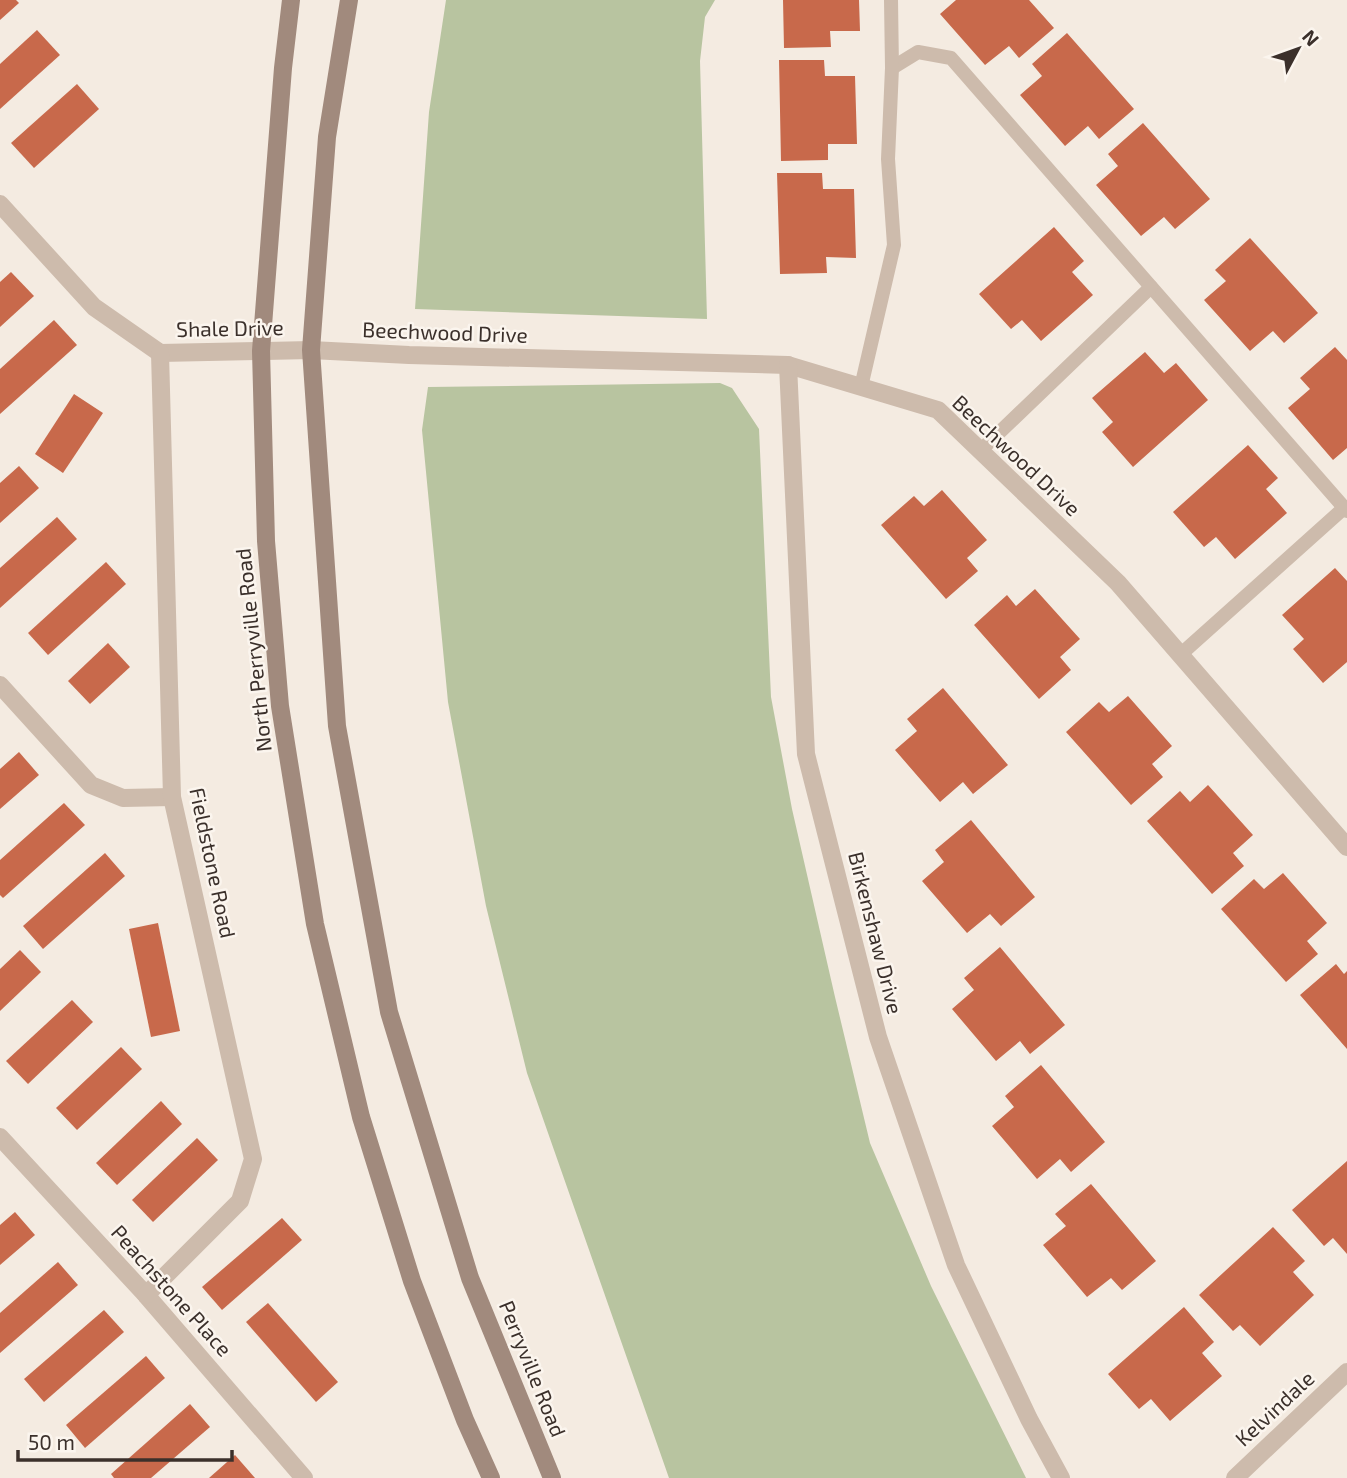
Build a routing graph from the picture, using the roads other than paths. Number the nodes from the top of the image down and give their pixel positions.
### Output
1 (291, 0) edge
2 (349, 0) edge
3 (891, 0) edge
4 (892, 68) junction
5 (0, 204) edge
6 (1151, 287) junction
7 (311, 350) junction
8 (261, 351) junction
9 (160, 353) junction
10 (788, 365) junction
11 (861, 387) junction
12 (980, 451) junction
13 (1346, 509) edge
14 (1180, 655) junction
15 (0, 685) edge
16 (172, 797) junction
17 (1347, 847) edge
18 (0, 1137) edge
19 (146, 1295) junction
20 (1347, 1372) edge
21 (304, 1478) edge
22 (491, 1478) edge
23 (552, 1478) edge
24 (1061, 1478) edge
25 (1235, 1478) edge

1 - 8 main road, North Perryville Road
2 - 7 main road
3 - 4 lane
4 - 6 lane
4 - 11 lane
5 - 9 street, Shale Drive
6 - 12 lane
6 - 13 lane
7 - 8 street, Shale Drive
7 - 10 street, Beechwood Drive
7 - 23 main road, Perryville Road
8 - 9 street, Shale Drive
8 - 22 main road, North Perryville Road
9 - 16 street, Fieldstone Road
10 - 11 street, Beechwood Drive
10 - 24 street, Birkenshaw Drive
11 - 12 street, Beechwood Drive
12 - 14 street, Beechwood Drive
13 - 14 lane
14 - 17 street, Beechwood Drive
15 - 16 street
16 - 19 street, Fieldstone Road
18 - 19 street, Peachstone Place
19 - 21 street, Peachstone Place
20 - 25 street, Kelvindale

